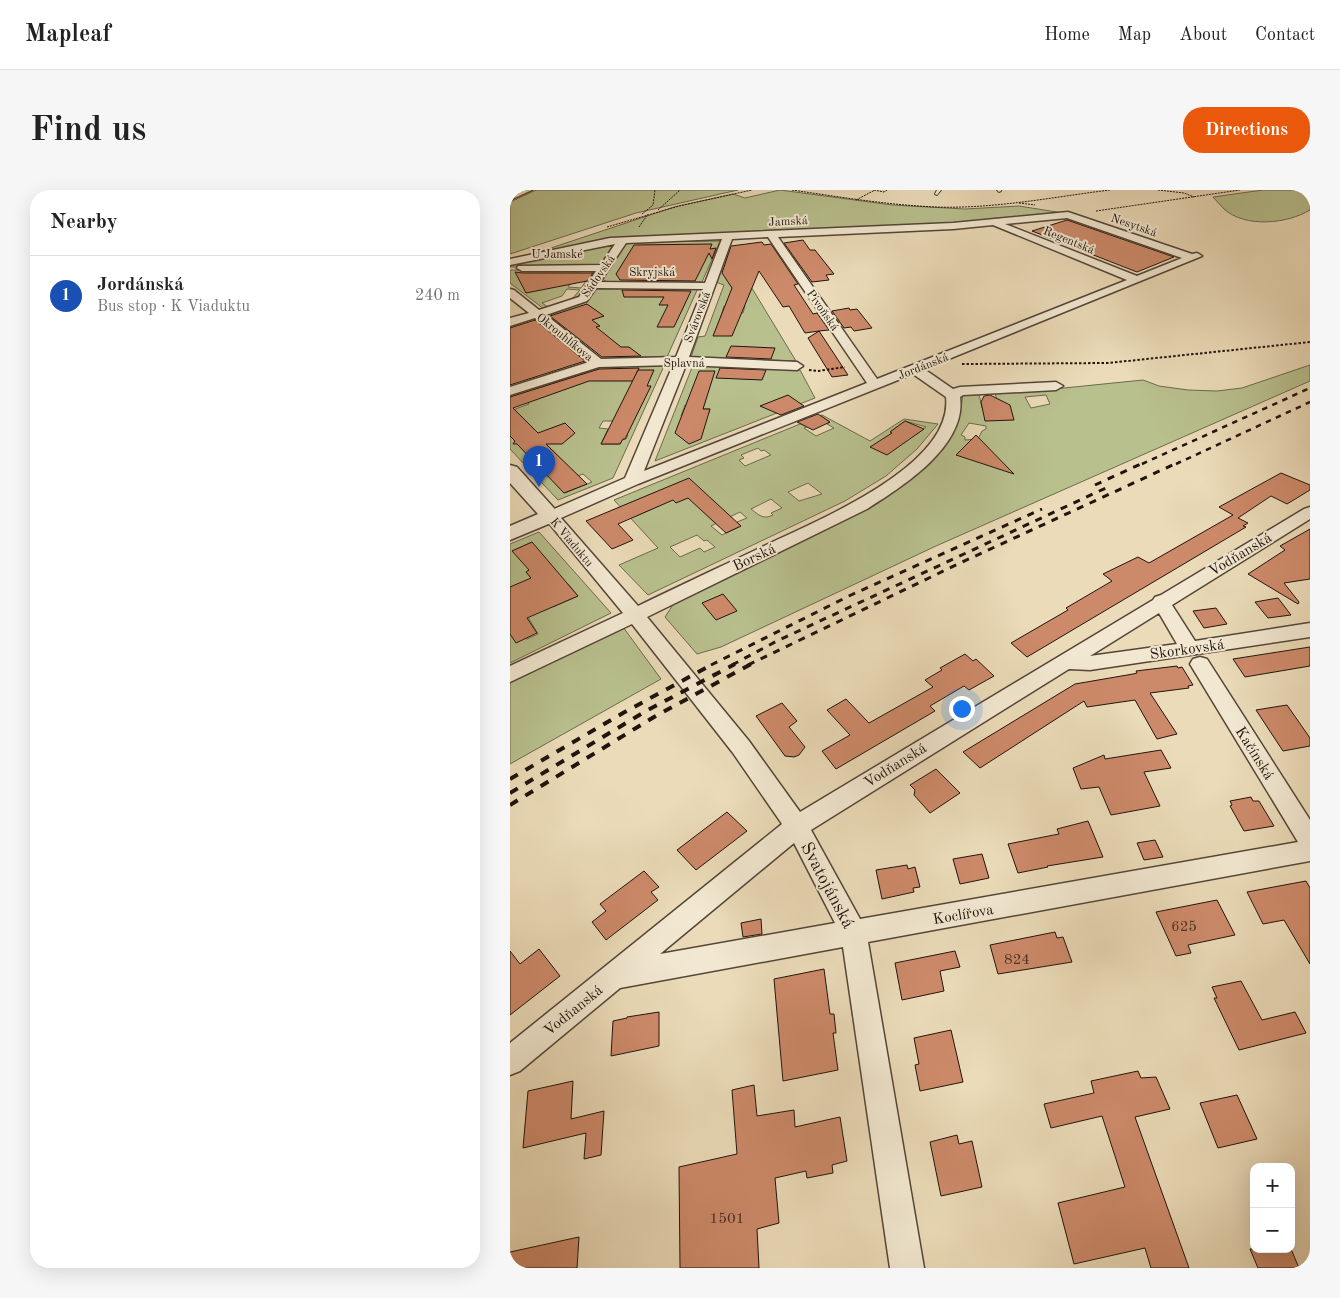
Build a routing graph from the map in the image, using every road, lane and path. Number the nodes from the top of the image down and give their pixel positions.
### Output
1 (526, 190) edge
2 (655, 190) edge
3 (680, 190) edge
4 (751, 190) edge
5 (792, 190) edge
6 (874, 190) edge
7 (887, 190) edge
8 (1110, 190) edge
9 (1158, 190) edge
10 (1240, 190) edge
11 (938, 192) edge
12 (510, 197) edge
13 (1194, 197) junction
14 (856, 200) junction
15 (996, 200) dead end
16 (983, 206) junction
17 (936, 207) junction
18 (658, 210) junction
19 (1068, 215) junction
20 (640, 216) junction
21 (966, 221) junction
22 (992, 222) junction
23 (604, 228) dead end
24 (772, 235) junction
25 (728, 236) junction
26 (623, 240) junction
27 (1194, 257) joint
28 (510, 262) edge
29 (604, 268) junction
30 (510, 269) edge
31 (1137, 280) junction
32 (594, 285) junction
33 (709, 286) junction
34 (510, 292) edge
35 (537, 314) junction
36 (510, 322) edge
37 (1310, 342) edge
38 (681, 361) junction
39 (598, 363) junction
40 (861, 364) junction
41 (797, 366) joint
42 (919, 367) junction
43 (874, 385) junction
44 (1056, 386) dead end
45 (510, 391) edge
46 (953, 395) junction
47 (510, 471) edge
48 (632, 481) junction
49 (1310, 512) edge
50 (551, 516) junction
51 (510, 534) edge
52 (1161, 602) junction
53 (634, 614) junction
54 (1310, 630) edge
55 (1195, 657) junction
56 (1064, 662) junction
57 (510, 675) edge
58 (797, 826) junction
59 (1310, 840) edge
60 (1310, 850) edge
61 (854, 934) junction
62 (615, 976) junction
63 (510, 1061) edge
64 (907, 1268) edge

1 - 12 street
2 - 20 path
3 - 18 path
4 - 18 path
5 - 14 path
6 - 7 path
6 - 14 path
8 - 16 path
9 - 13 path
10 - 13 path
11 - 17 path
13 - 19 path
14 - 17 path
15 - 16 path
16 - 17 path
16 - 21 path
17 - 21 path
18 - 20 path
19 - 22 street, Jamská
19 - 27 street, Nesytská
20 - 23 path
21 - 22 street, Jamská
21 - 24 street, Jamská
22 - 31 street, Regentská
24 - 25 street, Jamská
24 - 40 street, Pivoňská
25 - 26 street, Jamská
25 - 33 street, Svárovská
26 - 28 street, Jamská
26 - 29 street, Sádovská
27 - 31 street, Jordánská
29 - 30 street, U Jamské
29 - 32 street, Sádovská
31 - 42 street, Jordánská
32 - 33 street, Skryjská
32 - 35 street, Sádovská
33 - 38 street, Svárovská
34 - 35 street, Okrouhlíkova
35 - 36 street, Sádovská
35 - 39 street, Okrouhlíkova
37 - 42 path
38 - 39 street, Splavná
38 - 41 street, Splavná
38 - 48 street, Svárovská
39 - 45 street, Splavná
40 - 41 path
40 - 43 street, Pivoňská
42 - 43 street, Jordánská
42 - 46 street
43 - 48 street, Jordánská
44 - 46 street
46 - 53 street, Borská
47 - 50 street, K Viaduktu
48 - 50 street, Jordánská
49 - 52 street, Vodňanská
50 - 51 street, Jordánská
50 - 53 street, K Viaduktu
52 - 55 street, Kačínská
52 - 56 street, Vodňanská
53 - 57 street, Borská
53 - 58 street, Svatojánská
54 - 55 street, Skorkovská
55 - 56 street, Skorkovská
55 - 59 street, Kačínská
56 - 58 street, Vodňanská
58 - 61 street, Svatojánská
58 - 62 street, Vodňanská
60 - 61 street, Koclířova
61 - 62 street, Koclířova
61 - 64 street, Svatojánská
62 - 63 street, Vodňanská

